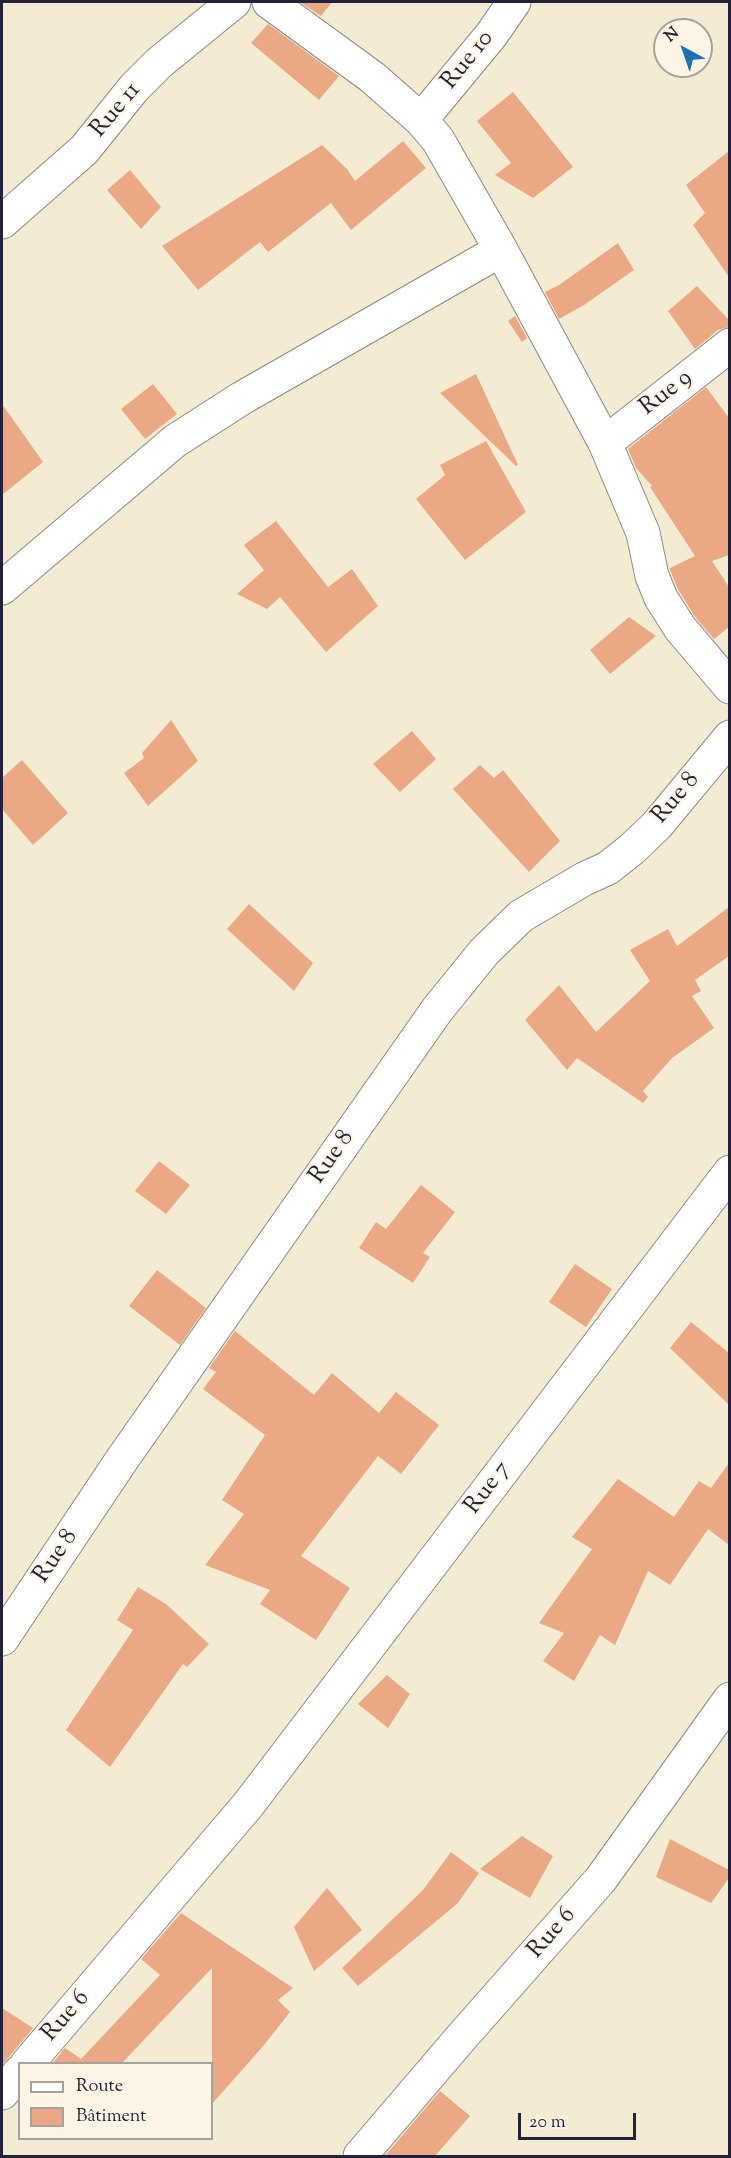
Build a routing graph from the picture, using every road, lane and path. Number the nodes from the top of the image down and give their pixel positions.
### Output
1 (234, 2) edge
2 (269, 2) edge
3 (514, 2) edge
4 (422, 120) junction
5 (2, 222) edge
6 (501, 250) junction
7 (729, 345) edge
8 (605, 443) junction
9 (2, 588) edge
10 (729, 687) edge
11 (729, 737) edge
12 (729, 1172) edge
13 (2, 1639) edge
14 (729, 1699) edge
15 (248, 1805) joint
16 (29, 2062) edge
17 (18, 2074) edge
18 (2, 2094) edge
19 (360, 2157) edge

1 - 5 street, Rue 11
2 - 4 street
3 - 4 street, Rue 10
4 - 6 street
6 - 8 street
6 - 9 street
7 - 8 street, Rue 9
8 - 10 street
11 - 13 street, Rue 8
12 - 15 street, Rue 7
14 - 19 street, Rue 6
15 - 16 street, Rue 6
17 - 18 street

